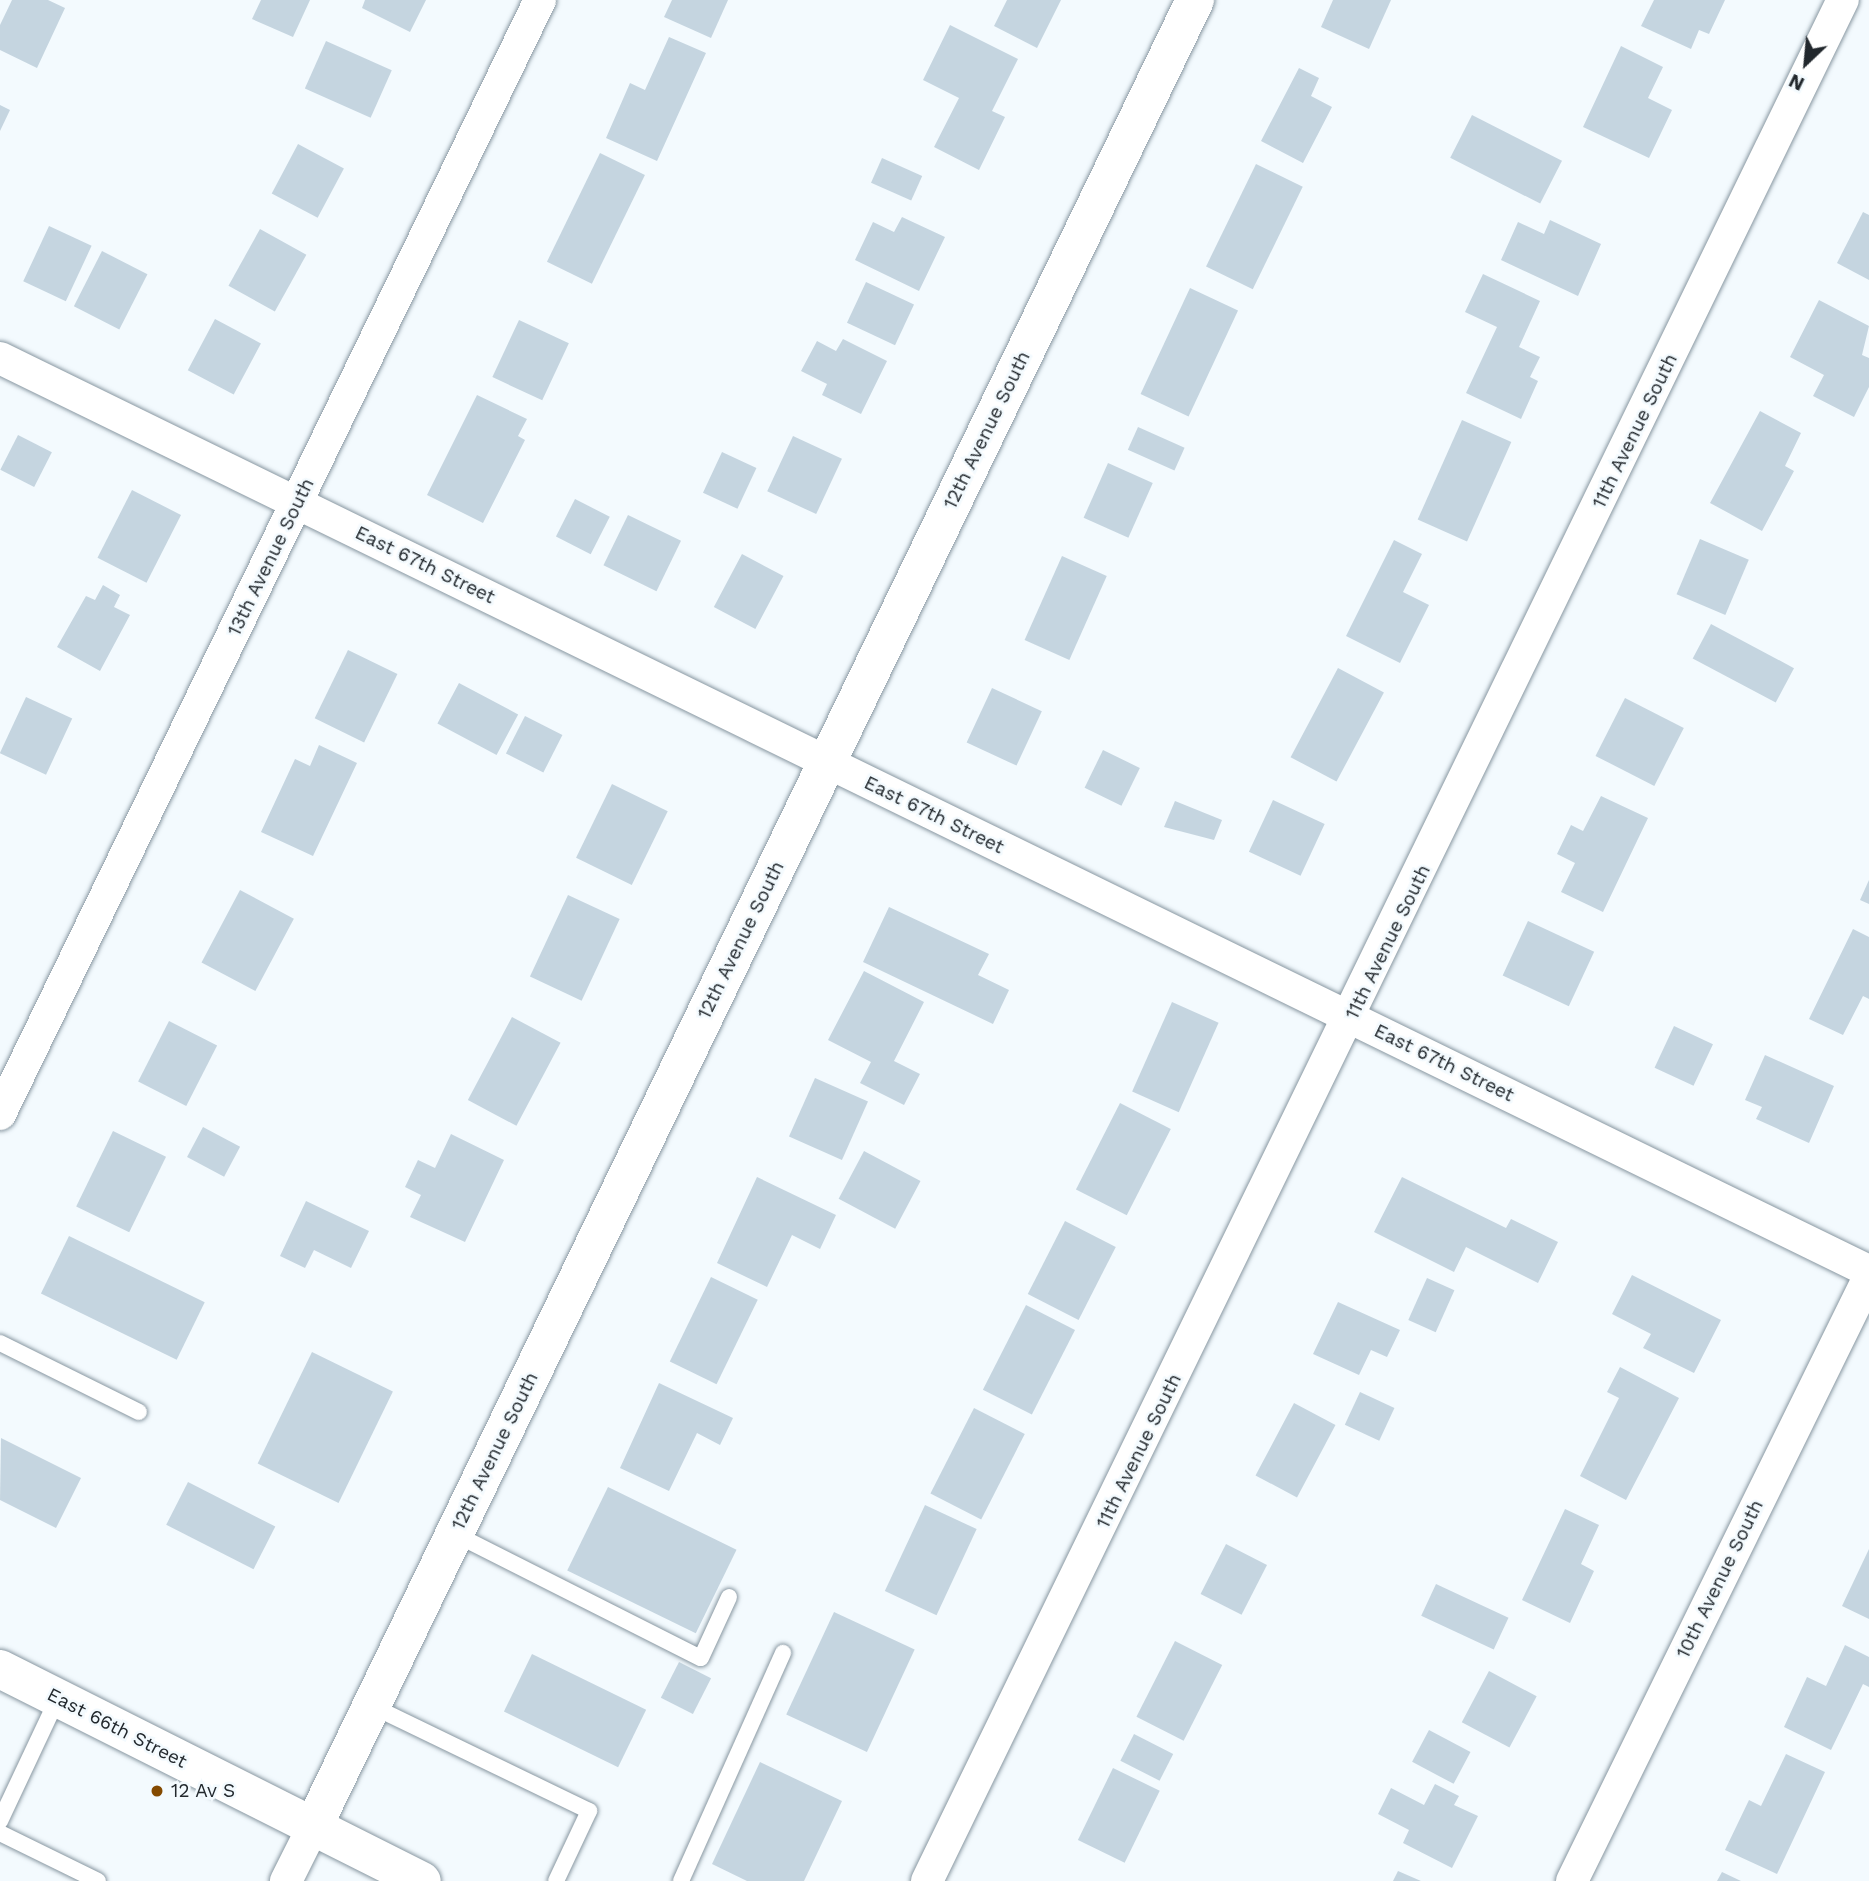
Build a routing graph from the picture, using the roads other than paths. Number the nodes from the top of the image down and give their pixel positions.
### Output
1 (540, 0) edge
2 (1195, 0) edge
3 (1843, 0) edge
4 (0, 358) edge
5 (298, 503) junction
6 (826, 762) junction
7 (1352, 1017) junction
8 (0, 1114) edge
9 (1869, 1271) edge
10 (1869, 1278) edge
11 (0, 1343) edge
12 (139, 1412) dead end
13 (455, 1534) junction
14 (730, 1597) dead end
15 (783, 1653) dead end
16 (0, 1669) edge
17 (58, 1698) junction
18 (372, 1706) junction
19 (0, 1821) edge
20 (313, 1827) junction
21 (0, 1833) edge
22 (98, 1881) edge
23 (286, 1881) edge
24 (422, 1881) edge
25 (556, 1881) edge
26 (681, 1881) edge
27 (928, 1881) edge
28 (1572, 1881) edge

1 - 5 street, 13th Avenue South
2 - 6 street, 12th Avenue South
3 - 7 street, 11th Avenue South
4 - 5 street, East 67th Street
5 - 6 street, East 67th Street
5 - 8 street, 13th Avenue South
6 - 7 street, East 67th Street
6 - 13 street, 12th Avenue South
7 - 9 street, East 67th Street
7 - 27 street, 11th Avenue South
10 - 28 street, 10th Avenue South
11 - 12 lane
13 - 14 lane
13 - 18 street, 12th Avenue South
15 - 26 lane
16 - 17 street, East 66th Street
17 - 19 lane
17 - 20 street, East 66th Street
18 - 20 street, 12th Avenue South
18 - 25 lane
20 - 23 street, 12th Avenue South
20 - 24 street, East 66th Street
21 - 22 lane

